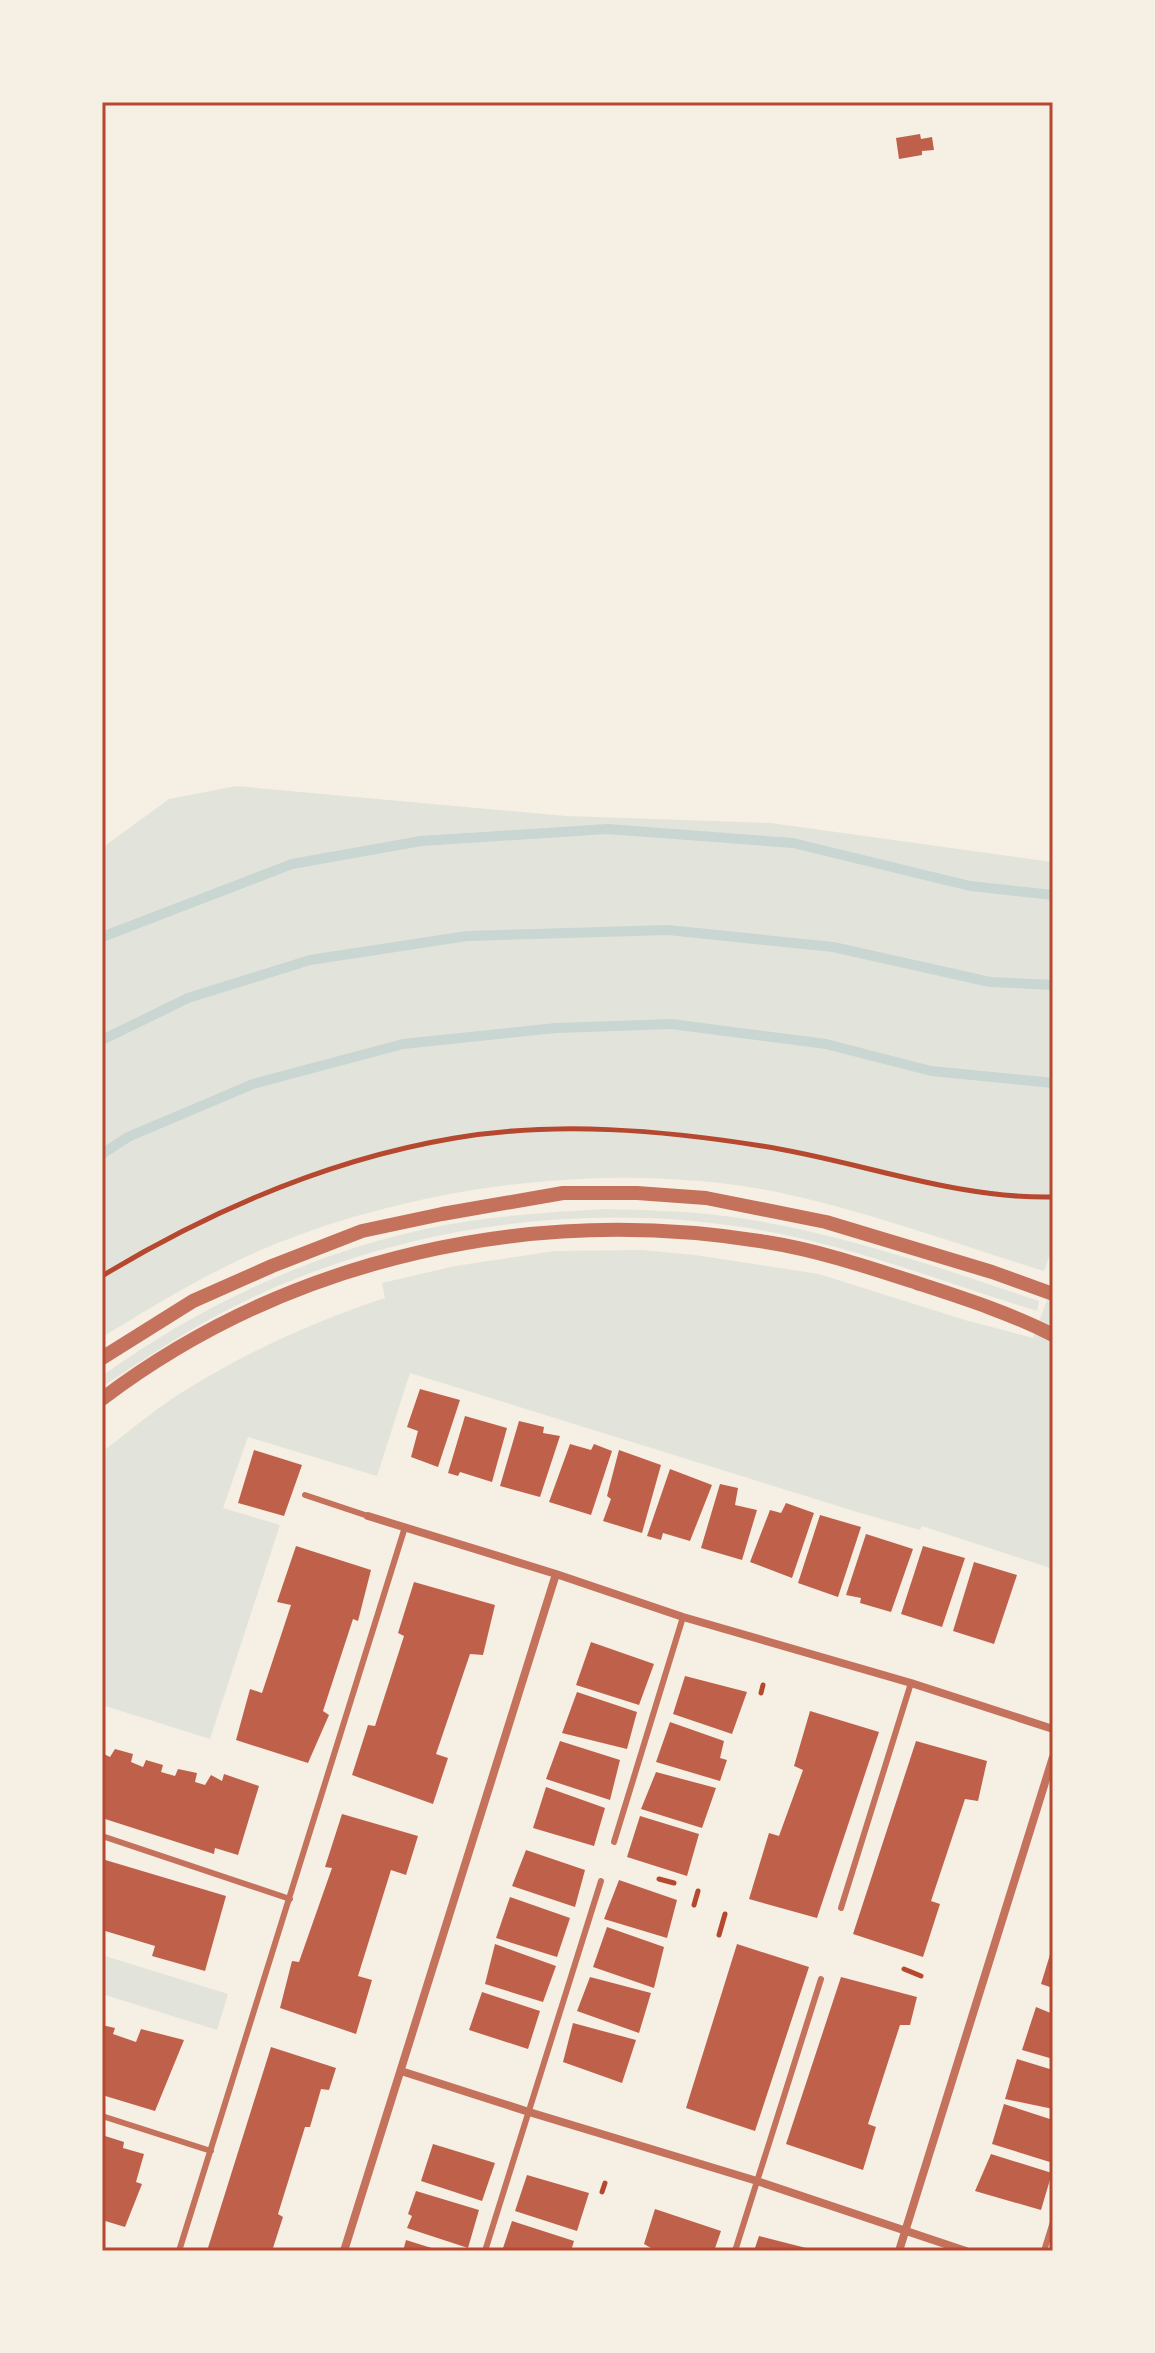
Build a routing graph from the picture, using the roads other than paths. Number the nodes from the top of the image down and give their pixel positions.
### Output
1 (1053, 1294) edge
2 (1053, 1335) edge
3 (102, 1358) edge
4 (102, 1399) edge
5 (305, 1495) dead end
6 (368, 1516) joint
7 (405, 1527) junction
8 (556, 1574) junction
9 (683, 1617) junction
10 (911, 1683) junction
11 (1053, 1729) edge
12 (1053, 1757) edge
13 (102, 1836) edge
14 (614, 1842) dead end
15 (601, 1881) dead end
16 (290, 1899) junction
17 (841, 1908) dead end
18 (821, 1979) dead end
19 (401, 2071) junction
20 (529, 2112) junction
21 (102, 2116) edge
22 (211, 2151) junction
23 (757, 2181) junction
24 (1053, 2222) edge
25 (905, 2230) junction
26 (179, 2251) edge
27 (344, 2251) edge
28 (485, 2251) edge
29 (735, 2251) edge
30 (899, 2251) edge
31 (966, 2251) edge
32 (1044, 2251) edge

1 - 3 street
2 - 4 street
5 - 6 lane
6 - 7 street
7 - 8 street
7 - 16 lane
8 - 9 street
8 - 19 street
9 - 10 street
9 - 14 lane
10 - 11 street
10 - 17 lane
12 - 25 street
13 - 16 lane
15 - 20 lane
16 - 22 lane
18 - 23 lane
19 - 20 street
19 - 27 street
20 - 23 street
20 - 28 lane
21 - 22 lane
22 - 26 lane
23 - 25 street
23 - 29 lane
24 - 32 lane
25 - 30 street
25 - 31 street

